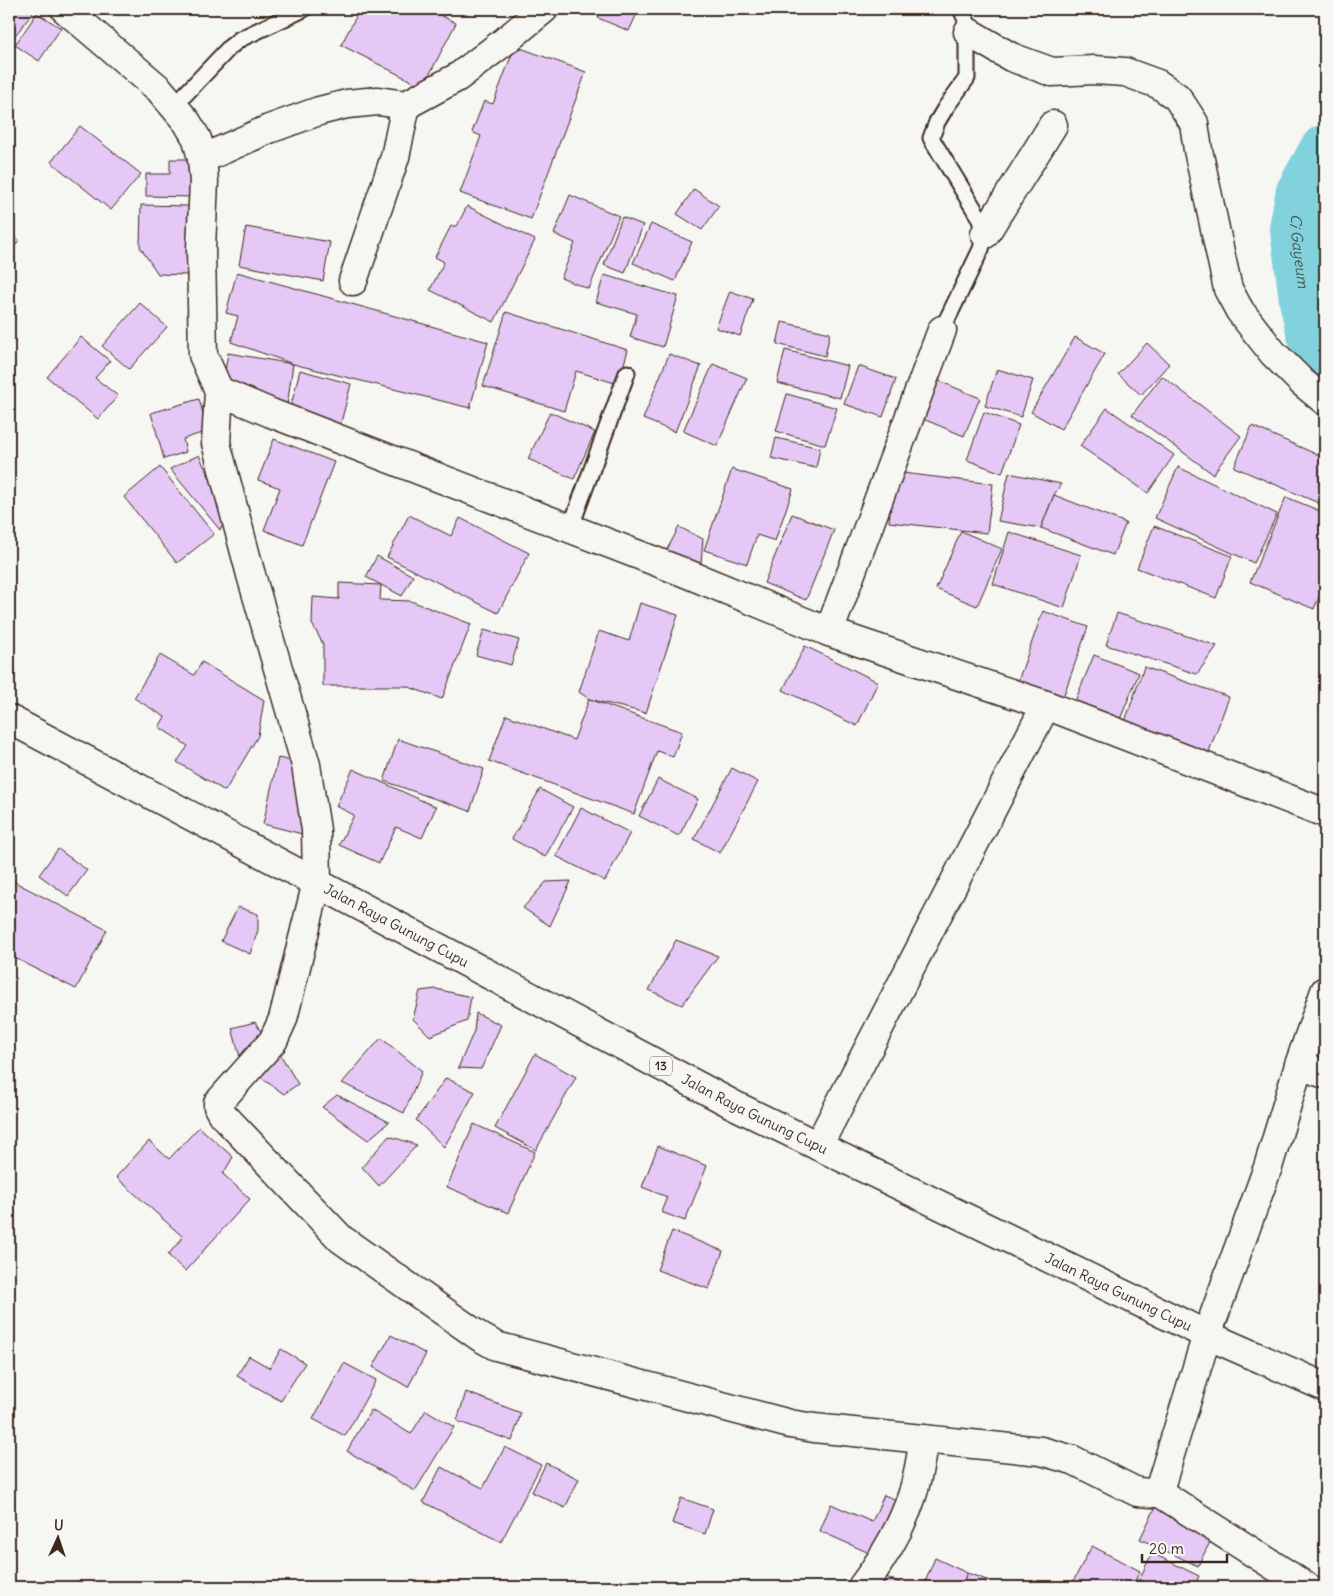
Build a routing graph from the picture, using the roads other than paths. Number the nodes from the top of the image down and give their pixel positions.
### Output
1 (65, 9) edge
2 (304, 9) edge
3 (544, 9) edge
4 (965, 20) edge
5 (406, 105) junction
6 (174, 106) junction
7 (1053, 125) dead end
8 (202, 159) junction
9 (985, 234) junction
10 (353, 281) dead end
11 (942, 330) joint
12 (627, 372) dead end
13 (220, 391) junction
14 (1325, 401) edge
15 (570, 529) junction
16 (829, 632) junction
17 (1046, 705) junction
18 (9, 720) edge
19 (1325, 813) edge
20 (317, 882) junction
21 (1325, 991) edge
22 (1299, 1065) junction
23 (1325, 1074) edge
24 (818, 1146) junction
25 (1206, 1335) junction
26 (1325, 1387) edge
27 (924, 1439) junction
28 (1157, 1491) junction
29 (862, 1587) edge
30 (1307, 1587) edge

1 - 6 main road
2 - 6 lane
3 - 5 main road
4 - 9 lane
4 - 14 main road
5 - 8 main road
5 - 10 main road
6 - 8 main road
7 - 9 main road
8 - 13 main road
9 - 11 lane
11 - 16 main road
12 - 15 lane
13 - 15 main road
13 - 20 main road
15 - 16 main road
16 - 17 main road
17 - 19 main road
17 - 24 main road
18 - 20 main road, Jalan Raya Gunung Cupu / 13
20 - 24 main road, Jalan Raya Gunung Cupu / 13
20 - 27 main road
21 - 22 main road
22 - 23 main road
22 - 25 main road
24 - 25 main road, Jalan Raya Gunung Cupu / 13
25 - 26 main road, Jalan Raya Gunung Cupu / 13
25 - 28 main road
27 - 28 main road
27 - 29 main road
28 - 30 main road

